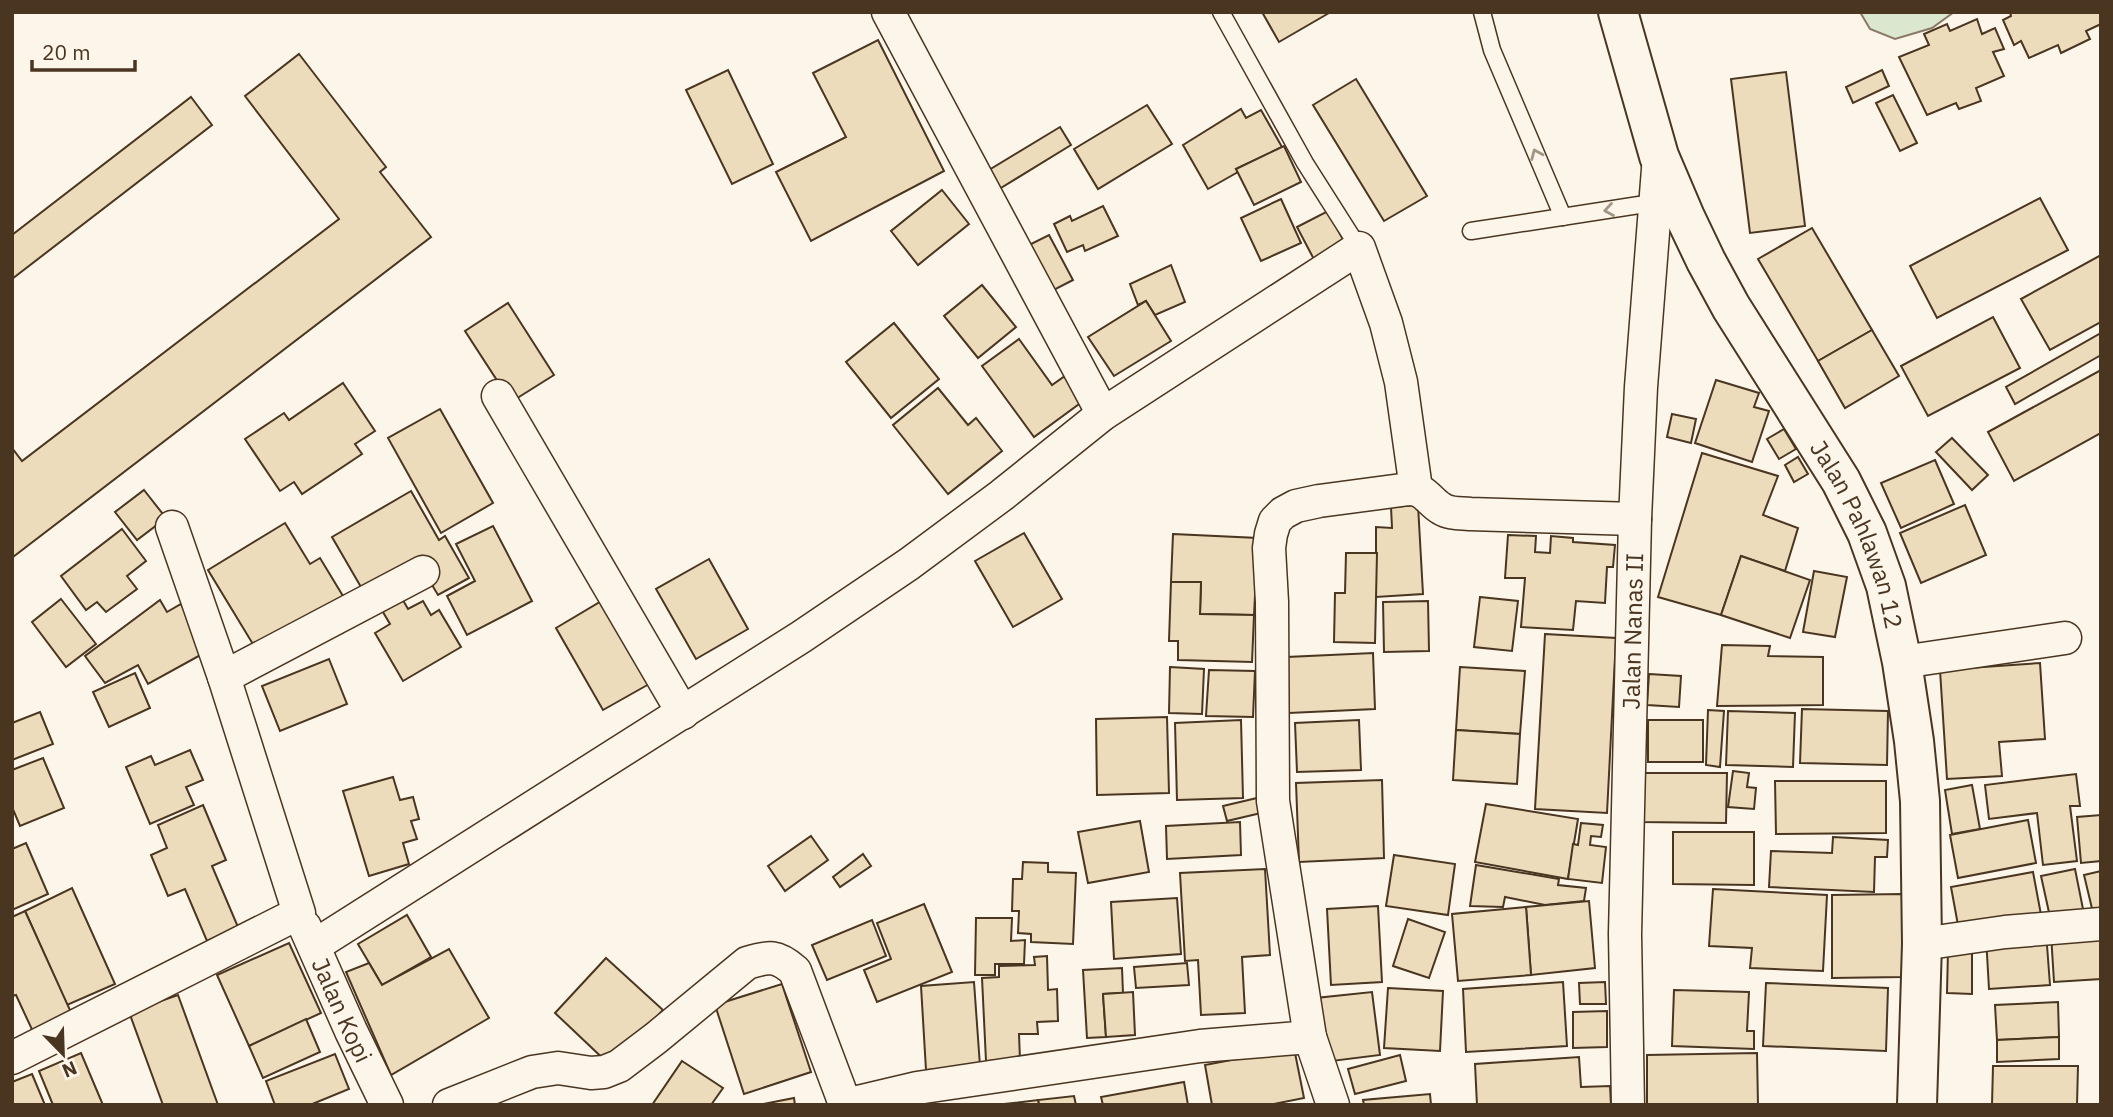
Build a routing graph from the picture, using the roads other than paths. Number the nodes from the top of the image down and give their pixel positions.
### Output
1 (888, 12) edge
2 (1220, 12) edge
3 (1482, 12) edge
4 (1618, 12) edge
5 (1659, 156) junction
6 (1656, 204) junction
7 (1563, 218) junction
8 (1471, 231) dead end
9 (1359, 248) junction
10 (498, 396) dead end
11 (1103, 414) junction
12 (1416, 489) junction
13 (1635, 519) junction
14 (172, 527) dead end
15 (423, 572) dead end
16 (2065, 638) dead end
17 (1902, 662) junction
18 (224, 677) junction
19 (683, 713) junction
20 (299, 913) junction
21 (2101, 924) edge
22 (1922, 944) junction
23 (314, 946) junction
24 (1310, 1037) junction
25 (12, 1058) edge
26 (387, 1105) edge
27 (449, 1105) edge
28 (845, 1105) edge
29 (1333, 1105) edge
30 (1628, 1105) edge
31 (1917, 1105) edge

1 - 11 street
2 - 9 lane
7 -> 3 lane
4 - 5 main road, Jalan Pahlawan 12
5 - 6 street, Jalan Nanas II
5 - 17 main road, Jalan Pahlawan 12
6 -> 7 lane
6 - 13 street, Jalan Nanas II
7 - 8 lane
9 - 11 street
9 - 12 street
10 - 19 street
11 - 19 street
12 - 13 street
12 - 24 street
13 - 30 street, Jalan Nanas II
14 - 18 street, Jalan Kopi
15 - 18 street
16 - 17 street
17 - 22 main road, Jalan Pahlawan 12
18 - 20 street, Jalan Kopi
19 - 23 street
20 - 23 street, Jalan Kopi
20 - 25 street
21 - 22 street
22 - 31 main road, Jalan Pahlawan 12
23 - 26 street, Jalan Kopi
24 - 28 street
24 - 29 street
27 - 28 street

